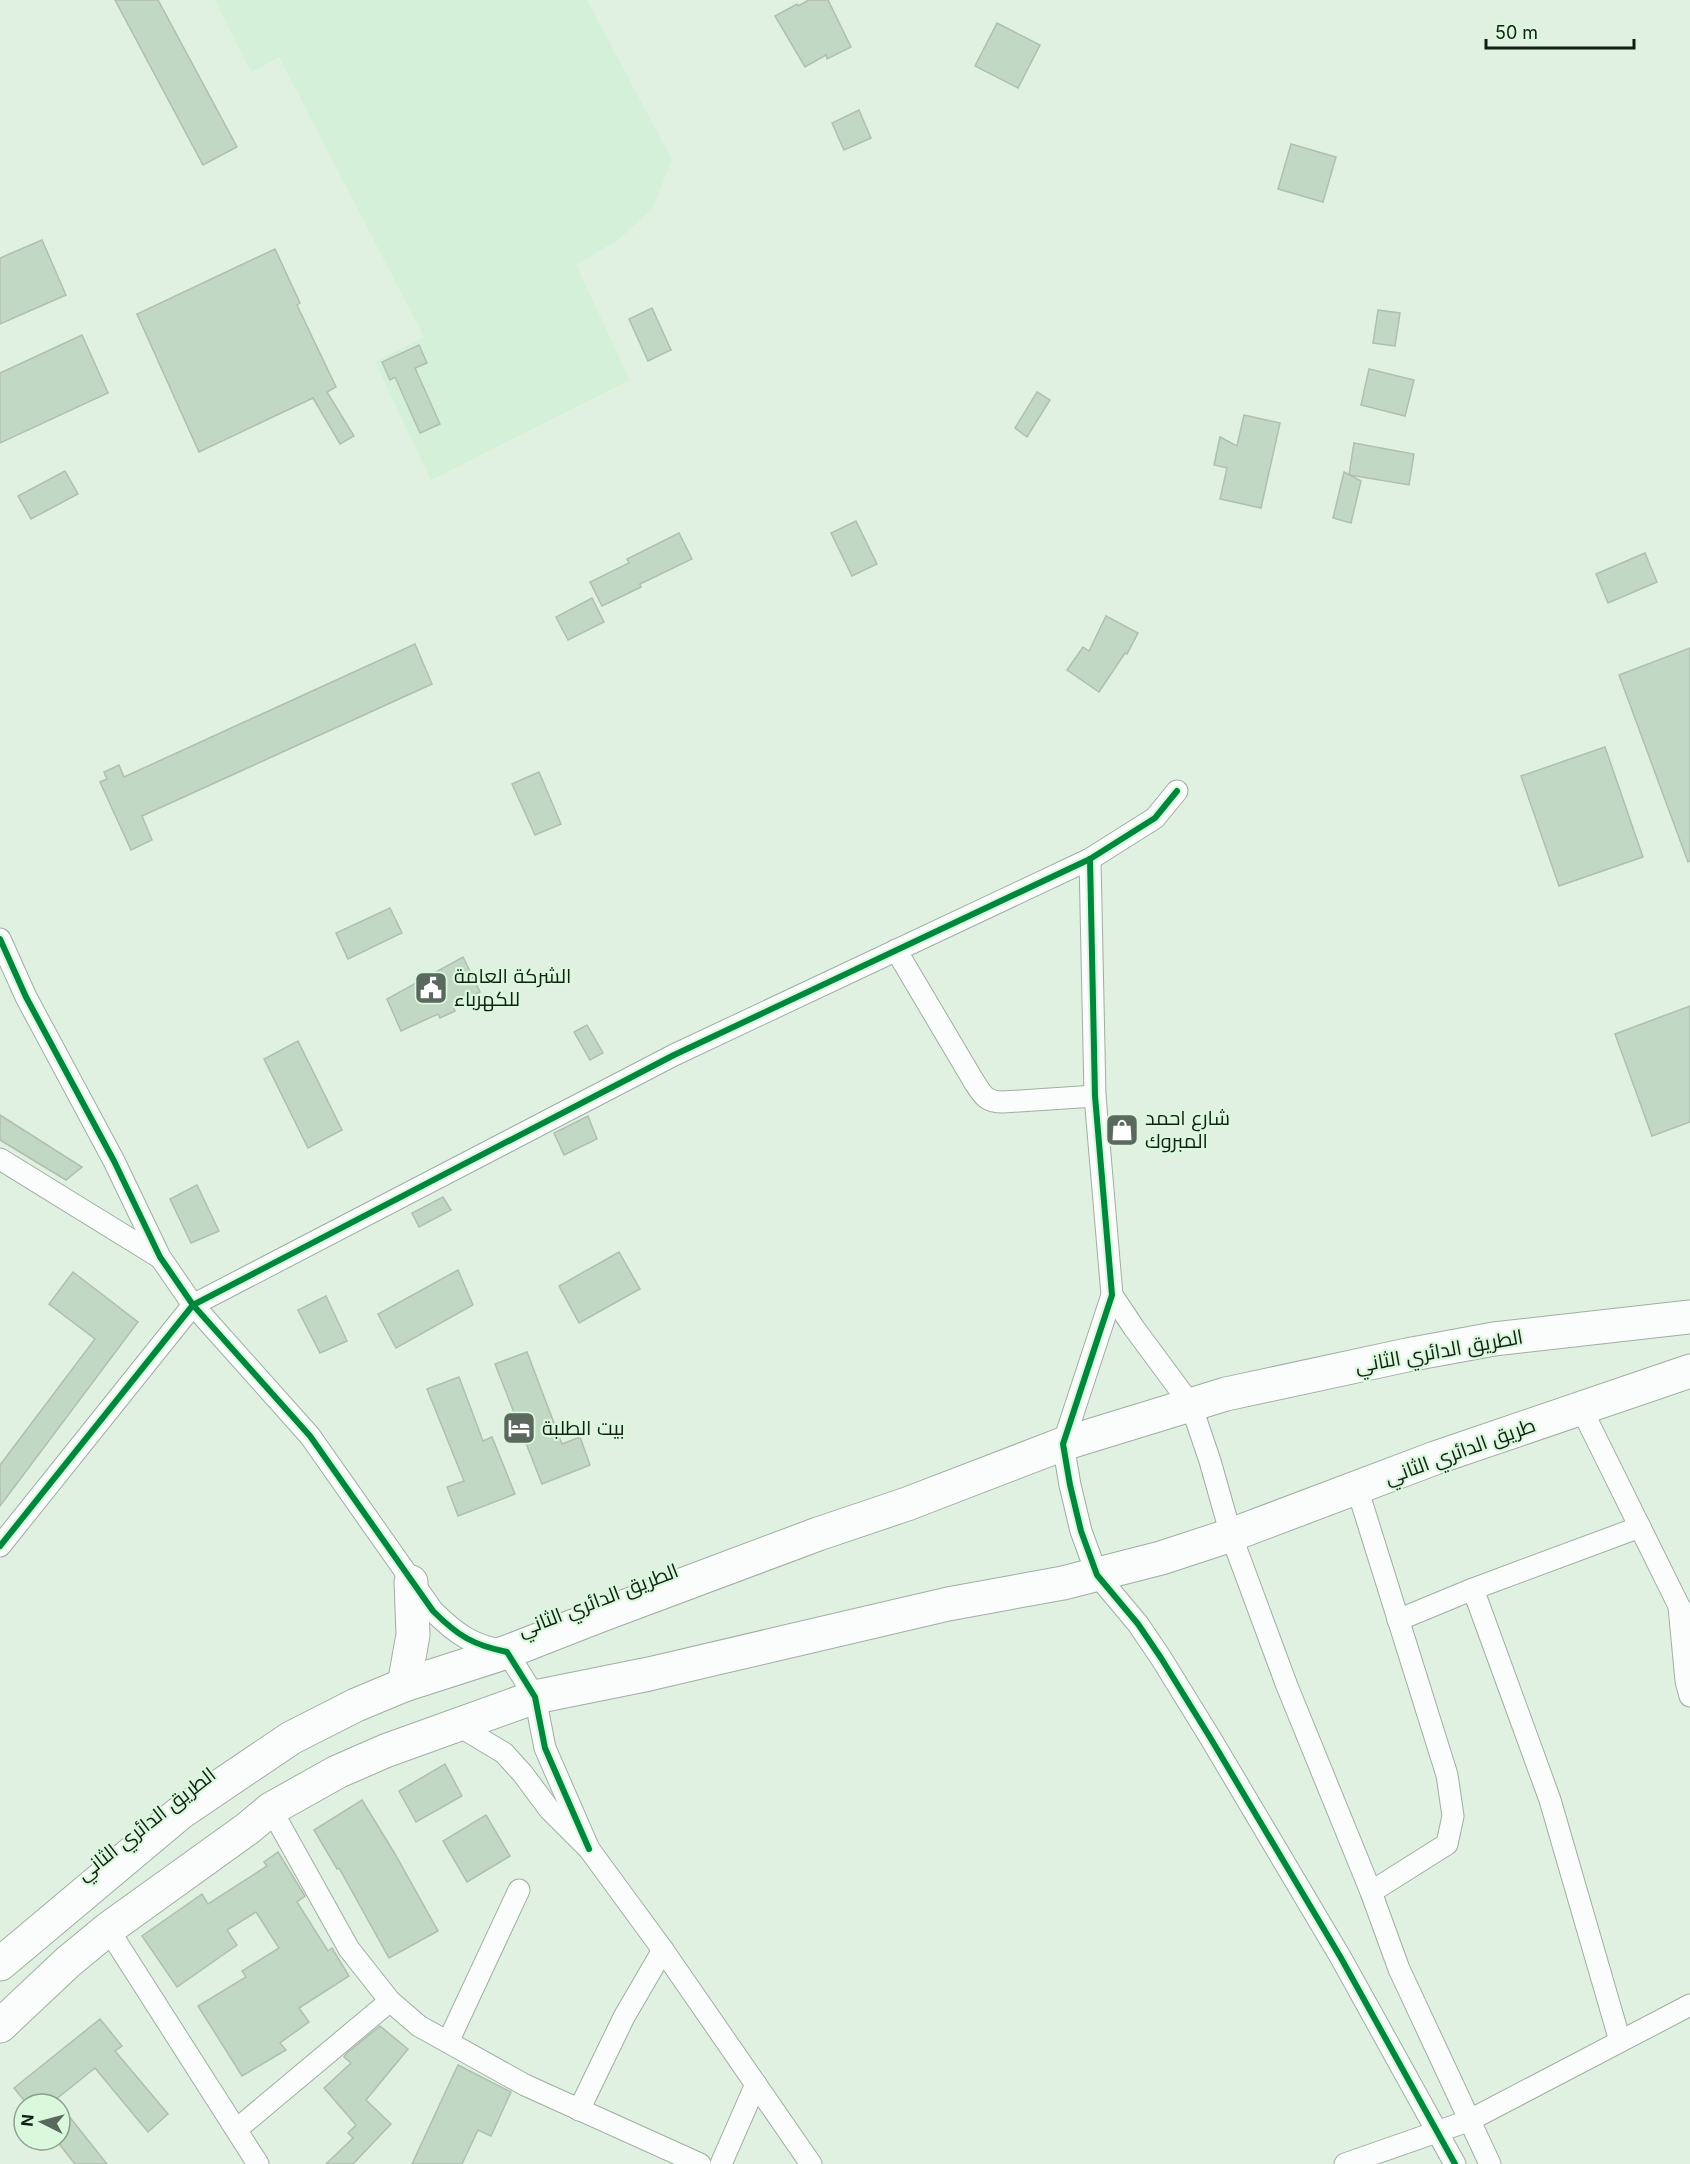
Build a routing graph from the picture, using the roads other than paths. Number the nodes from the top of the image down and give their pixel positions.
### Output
1 (1177, 791) dead end
2 (1090, 859) junction
3 (0, 939) edge
4 (896, 950) junction
5 (1095, 1096) junction
6 (0, 1159) edge
7 (160, 1257) junction
8 (1112, 1295) junction
9 (193, 1305) junction
10 (1690, 1317) edge
11 (1690, 1371) edge
12 (1191, 1405) junction
13 (1581, 1408) junction
14 (1063, 1444) junction
15 (1357, 1488) junction
16 (1640, 1527) junction
17 (1231, 1535) junction
18 (0, 1546) edge
19 (1097, 1575) junction
20 (411, 1582) junction
21 (1473, 1589) junction
22 (1684, 1615) edge
23 (1398, 1620) junction
24 (507, 1652) junction
25 (404, 1685) junction
26 (1690, 1696) edge
27 (535, 1697) junction
28 (459, 1726) junction
29 (271, 1809) junction
30 (589, 1849) junction
31 (519, 1890) dead end
32 (1371, 1892) junction
33 (108, 1929) junction
34 (663, 1950) junction
35 (0, 1964) edge
36 (390, 2001) junction
37 (1690, 2005) edge
38 (0, 2026) edge
39 (1620, 2041) junction
40 (448, 2042) junction
41 (756, 2084) junction
42 (579, 2110) junction
43 (1468, 2121) junction
44 (237, 2129) junction
45 (1437, 2131) junction
46 (258, 2164) edge
47 (700, 2164) edge
48 (721, 2164) edge
49 (811, 2164) edge
50 (1345, 2164) edge
51 (1455, 2164) edge
52 (1490, 2164) edge

1 - 2 street
2 - 4 street
2 - 5 street
3 - 7 street
4 - 5 street
4 - 9 street
5 - 8 street
6 - 7 street
7 - 9 street
8 - 12 street
8 - 14 street
9 - 18 street
9 - 20 street
10 - 12 main road, الطريق الدائري الثاني
11 - 13 main road, طريق الدائري الثاني
12 - 14 main road, الطريق الدائري الثاني
12 - 17 street
13 - 15 main road, طريق الدائري الثاني
13 - 16 street
14 - 19 street
14 - 24 main road, الطريق الدائري الثاني
15 - 17 main road, طريق الدائري الثاني
15 - 23 street
16 - 21 street
16 - 22 street
17 - 19 main road, طريق الدائري الثاني
17 - 32 street
19 - 27 main road
19 - 45 street
20 - 24 street
20 - 25 main road
21 - 23 street
21 - 39 street
22 - 26 street
23 - 32 street
24 - 25 main road, الطريق الدائري الثاني
24 - 27 street
25 - 35 main road, الطريق الدائري الثاني
27 - 28 main road
27 - 30 street
28 - 29 main road
28 - 30 street
29 - 33 main road
29 - 36 street
30 - 34 street
31 - 40 street
32 - 43 street
33 - 38 main road
33 - 44 street
34 - 41 street
34 - 42 street
36 - 40 street
36 - 44 street
37 - 39 street
39 - 43 street
40 - 42 street
41 - 48 street
41 - 49 street
42 - 47 street
43 - 45 street
43 - 52 street
44 - 46 street
45 - 50 street
45 - 51 street

